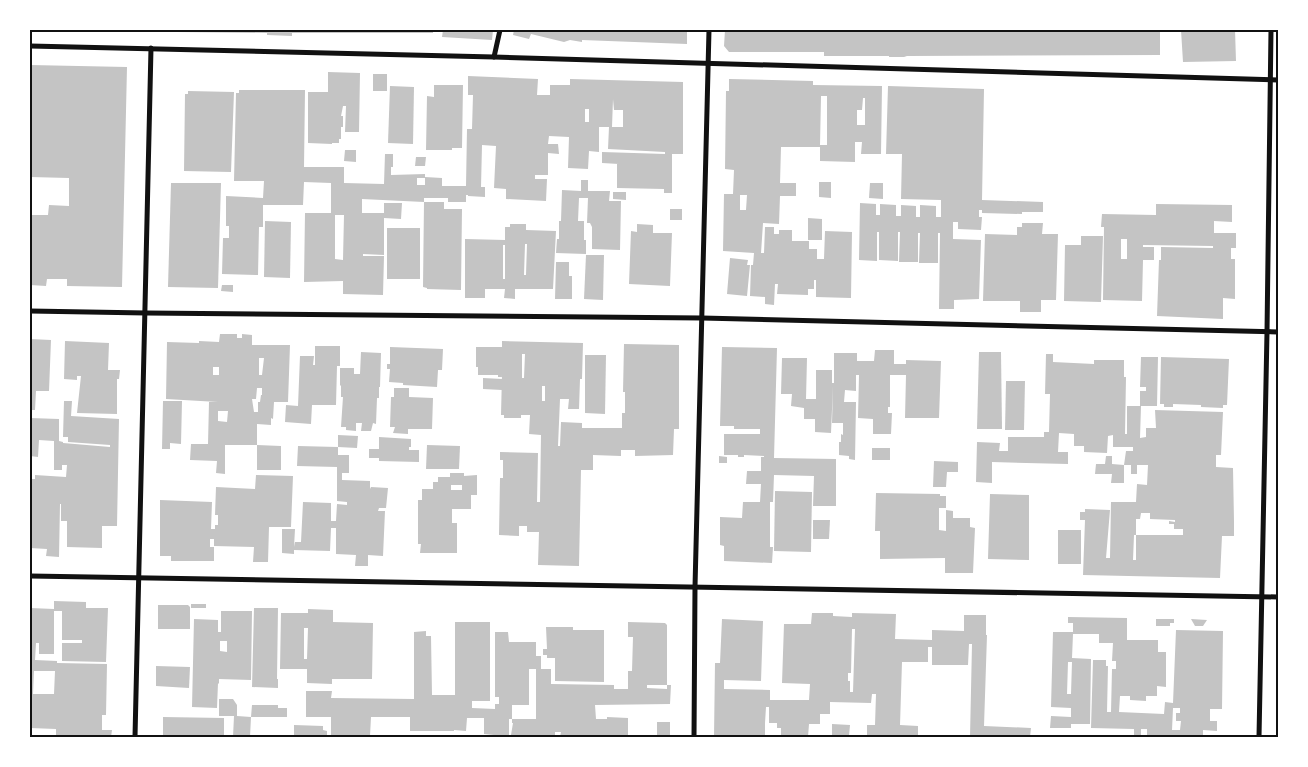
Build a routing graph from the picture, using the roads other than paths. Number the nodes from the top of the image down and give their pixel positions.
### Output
1 (500, 30) edge
2 (708, 30) edge
3 (1270, 30) edge
4 (30, 46) edge
5 (151, 48) junction
6 (494, 56) junction
7 (707, 63) junction
8 (1270, 80) junction
9 (1278, 80) edge
10 (30, 311) edge
11 (146, 313) junction
12 (702, 318) junction
13 (1267, 332) junction
14 (1278, 332) edge
15 (30, 576) edge
16 (140, 576) junction
17 (695, 587) junction
18 (1261, 596) junction
19 (1278, 597) edge
20 (135, 737) edge
21 (694, 737) edge
22 (1259, 737) edge

1 - 6 street
2 - 7 street
3 - 8 street
4 - 5 street
5 - 6 street
5 - 11 street
6 - 7 street
7 - 8 street
7 - 12 street
8 - 9 street
8 - 13 street
10 - 11 street
11 - 12 street
11 - 16 street
12 - 13 street
12 - 17 street
13 - 14 street
13 - 18 street
15 - 16 street
16 - 17 street
16 - 20 street
17 - 18 street
17 - 21 street
18 - 19 street
18 - 22 street

